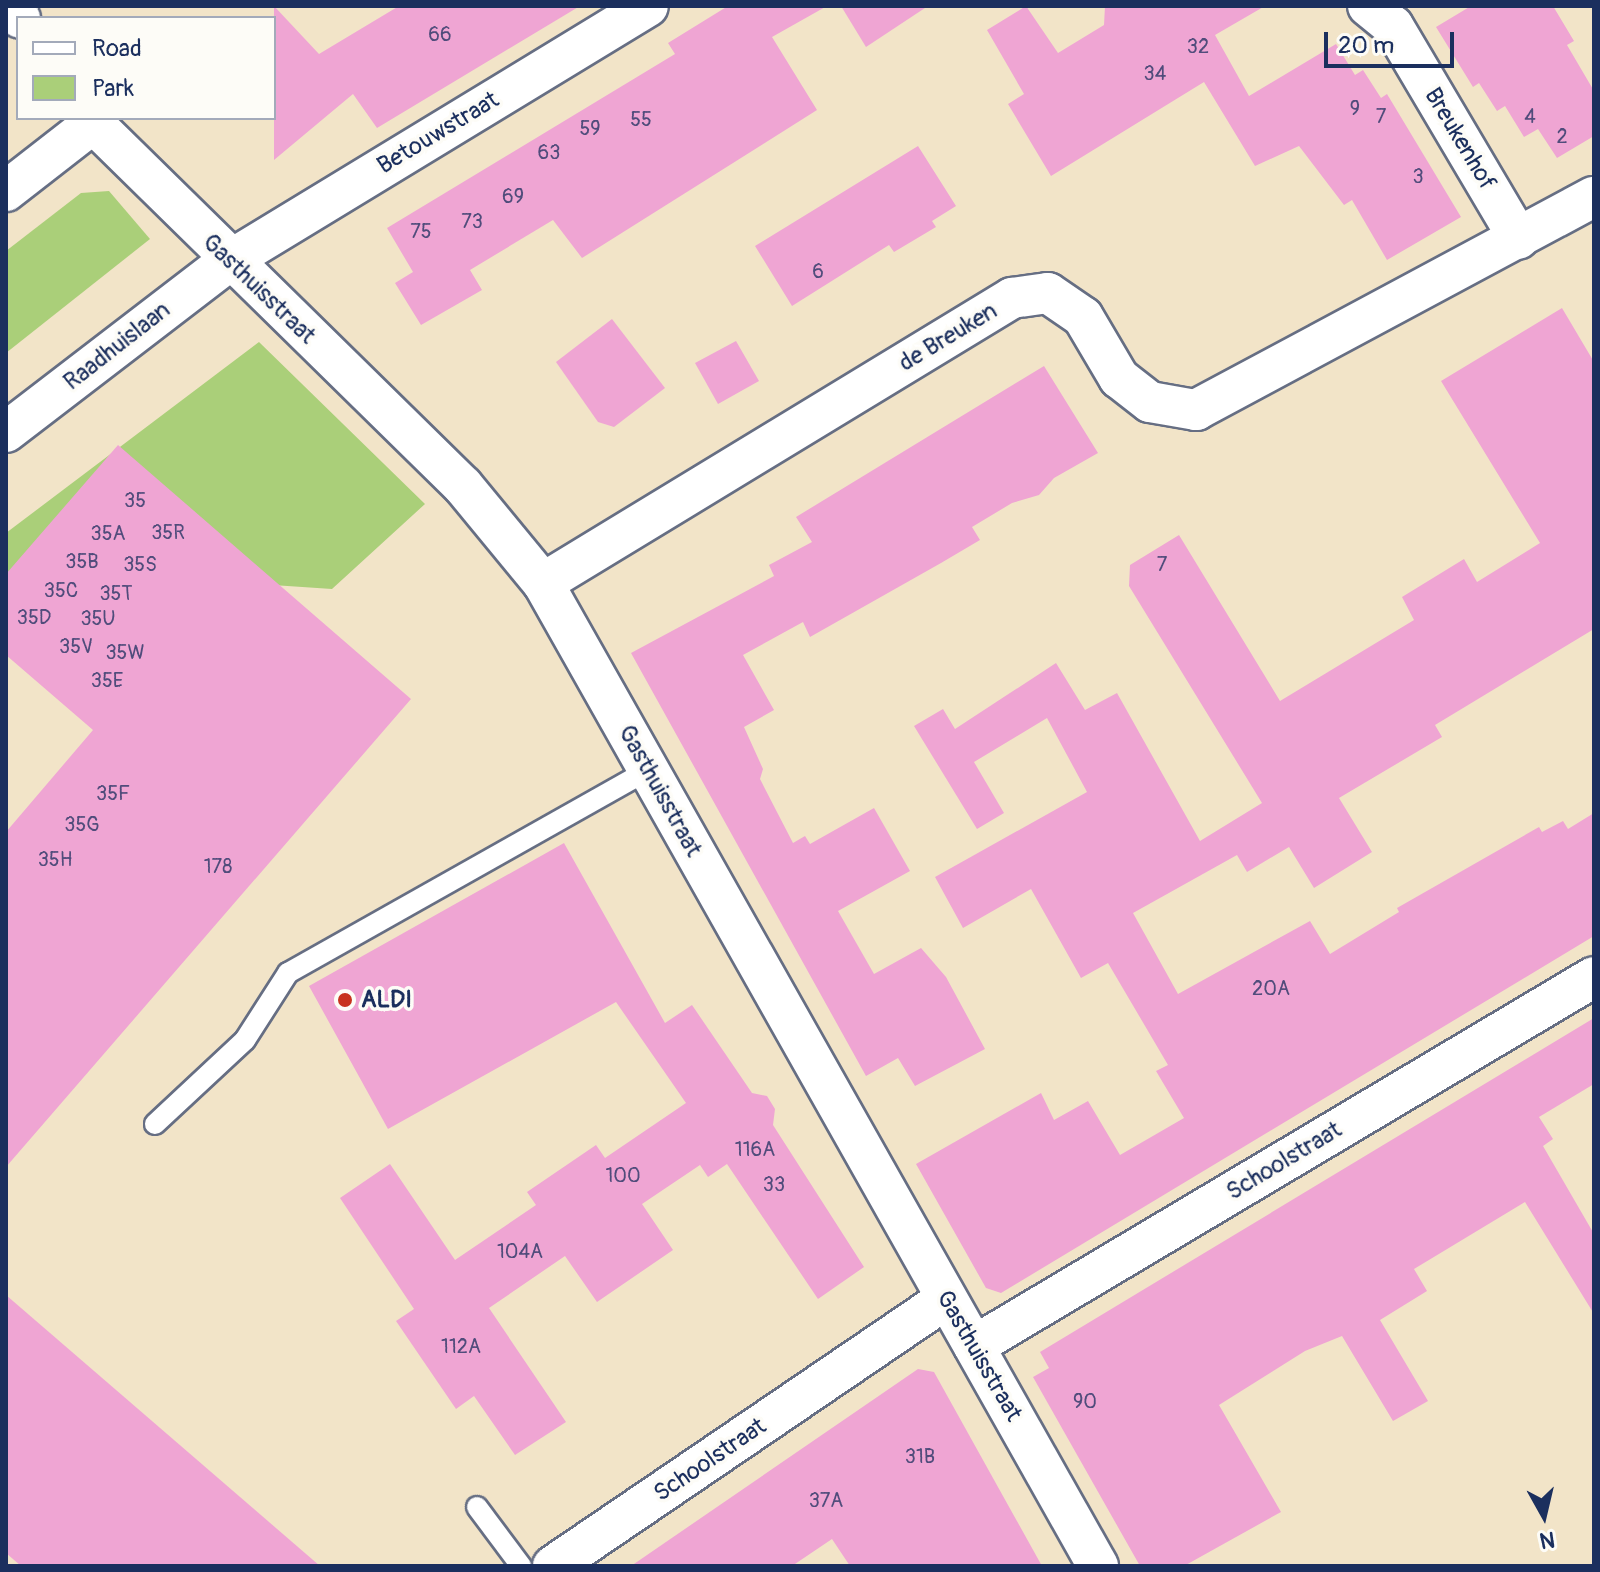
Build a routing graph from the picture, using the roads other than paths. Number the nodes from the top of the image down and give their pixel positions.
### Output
1 (648, 6) edge
2 (1368, 6) edge
3 (90, 121) edge
4 (6, 191) edge
5 (1594, 197) edge
6 (1519, 239) junction
7 (229, 261) junction
8 (6, 432) edge
9 (543, 583) junction
10 (648, 770) junction
11 (1594, 977) edge
12 (155, 1124) dead end
13 (946, 1299) junction
14 (974, 1346) junction
15 (477, 1507) dead end
16 (521, 1566) edge
17 (553, 1566) edge
18 (1098, 1566) edge

1 - 7 street, Betouwstraat
2 - 6 street, Breukenhof
3 - 4 street
3 - 7 street, Gasthuisstraat
5 - 6 street, de Breuken
6 - 9 street, de Breuken
7 - 8 street, Raadhuislaan
7 - 9 street, Gasthuisstraat
9 - 10 street, Gasthuisstraat
10 - 12 lane
10 - 13 street, Gasthuisstraat
11 - 14 street, Schoolstraat
13 - 14 street, Gasthuisstraat
13 - 17 street, Schoolstraat
14 - 18 street, Gasthuisstraat
15 - 16 lane

